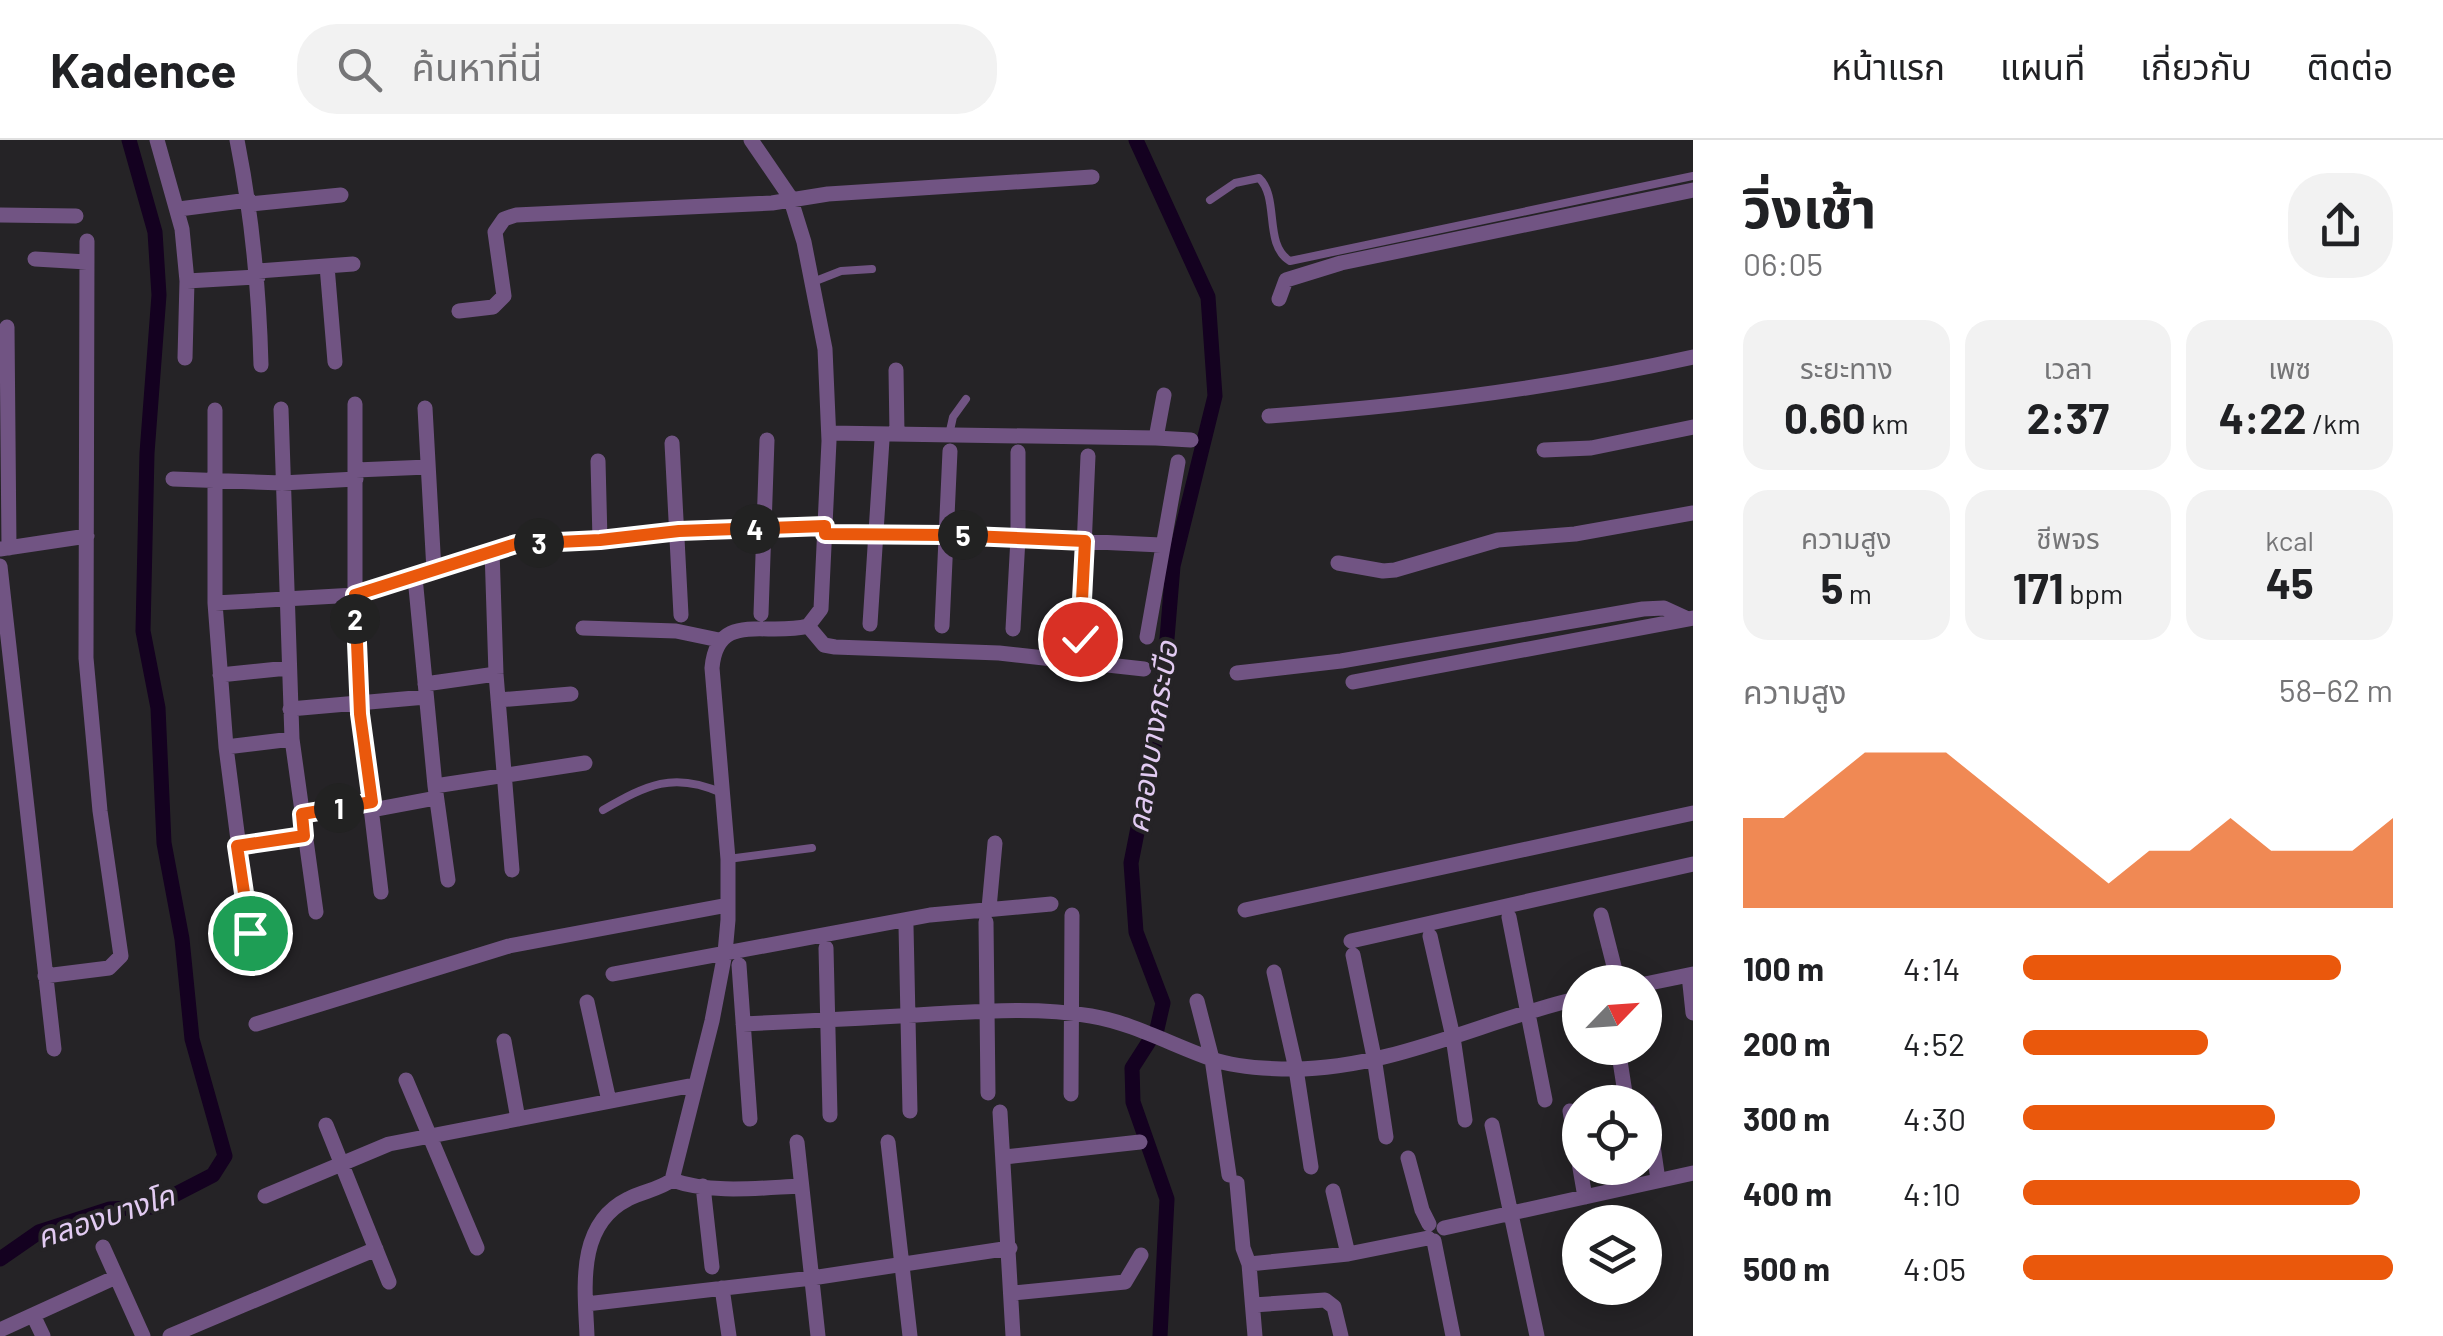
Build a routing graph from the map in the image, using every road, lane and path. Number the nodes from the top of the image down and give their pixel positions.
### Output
1 (156, 140) edge
2 (237, 140) edge
3 (751, 140) edge
4 (1693, 176) edge
5 (1092, 177) dead end
6 (1693, 190) edge
7 (341, 196) dead end
8 (790, 198) junction
9 (1210, 200) dead end
10 (250, 202) junction
11 (179, 209) junction
12 (0, 215) edge
13 (76, 216) dead end
14 (87, 241) dead end
15 (35, 259) dead end
16 (87, 262) junction
17 (353, 264) dead end
18 (327, 266) junction
19 (872, 270) dead end
20 (258, 274) junction
21 (187, 282) junction
22 (812, 282) junction
23 (1279, 299) dead end
24 (459, 311) dead end
25 (7, 327) dead end
26 (1693, 357) edge
27 (185, 358) dead end
28 (335, 362) dead end
29 (262, 365) dead end
30 (896, 370) dead end
31 (1164, 395) dead end
32 (966, 399) dead end
33 (355, 404) dead end
34 (425, 408) dead end
35 (281, 409) dead end
36 (215, 410) dead end
37 (1270, 416) dead end
38 (1693, 427) edge
39 (829, 433) junction
40 (890, 437) junction
41 (1156, 438) junction
42 (768, 440) dead end
43 (1191, 440) dead end
44 (949, 443) junction
45 (672, 444) dead end
46 (1544, 450) dead end
47 (1018, 452) dead end
48 (1088, 456) dead end
49 (598, 460) dead end
50 (1178, 462) dead end
51 (428, 466) junction
52 (356, 474) junction
53 (173, 478) dead end
54 (215, 481) junction
55 (282, 483) junction
56 (1693, 513) edge
57 (766, 529) junction
58 (825, 530) junction
59 (679, 531) junction
60 (876, 534) junction
61 (946, 535) junction
62 (87, 536) junction
63 (1018, 538) junction
64 (600, 540) junction
65 (1085, 541) junction
66 (1161, 545) junction
67 (4, 549) edge
68 (492, 550) junction
69 (1338, 563) dead end
70 (0, 566) edge
71 (434, 571) junction
72 (415, 577) junction
73 (355, 595) junction
74 (285, 599) junction
75 (215, 603) junction
76 (761, 614) dead end
77 (681, 615) dead end
78 (1691, 618) edge
79 (870, 624) dead end
80 (808, 626) junction
81 (942, 626) dead end
82 (583, 628) dead end
83 (1013, 629) dead end
84 (1147, 637) dead end
85 (1080, 639) dead end
86 (719, 640) junction
87 (288, 668) junction
88 (1144, 670) dead end
89 (1237, 673) dead end
90 (496, 674) junction
91 (220, 675) junction
92 (1354, 682) dead end
93 (426, 690) junction
94 (571, 694) dead end
95 (498, 700) junction
96 (360, 705) junction
97 (290, 709) junction
98 (292, 739) junction
99 (226, 747) junction
100 (585, 763) dead end
101 (503, 775) junction
102 (436, 792) junction
103 (722, 792) junction
104 (372, 806) junction
105 (603, 810) dead end
106 (1693, 813) edge
107 (302, 814) junction
108 (304, 836) junction
109 (996, 842) dead end
110 (237, 846) junction
111 (812, 848) dead end
112 (728, 858) junction
113 (1693, 864) edge
114 (512, 870) dead end
115 (448, 880) dead end
116 (381, 892) dead end
117 (1052, 904) dead end
118 (728, 905) junction
119 (1245, 910) dead end
120 (316, 912) dead end
121 (988, 915) junction
122 (1601, 915) dead end
123 (1072, 916) dead end
124 (1509, 917) dead end
125 (906, 926) dead end
126 (250, 933) dead end
127 (1430, 936) dead end
128 (826, 948) dead end
129 (725, 953) junction
130 (740, 964) dead end
131 (1614, 965) edge
132 (1274, 972) dead end
133 (613, 974) dead end
134 (1691, 974) edge
135 (45, 976) junction
136 (1662, 980) edge
137 (1197, 1001) dead end
138 (587, 1002) dead end
139 (1562, 1002) edge
140 (988, 1011) junction
141 (1528, 1011) junction
142 (1693, 1013) edge
143 (1071, 1014) junction
144 (910, 1016) junction
145 (830, 1020) junction
146 (256, 1024) dead end
147 (743, 1024) junction
148 (1453, 1037) junction
149 (504, 1041) dead end
150 (54, 1049) dead end
151 (1374, 1057) junction
152 (1212, 1059) junction
153 (1296, 1069) junction
154 (406, 1080) dead end
155 (694, 1085) junction
156 (988, 1093) dead end
157 (1070, 1094) dead end
158 (1544, 1100) dead end
159 (610, 1101) junction
160 (910, 1111) dead end
161 (1000, 1112) dead end
162 (830, 1114) dead end
163 (518, 1119) junction
164 (750, 1119) dead end
165 (1465, 1120) dead end
166 (1492, 1124) dead end
167 (326, 1125) dead end
168 (430, 1136) junction
169 (1386, 1138) dead end
170 (798, 1142) dead end
171 (888, 1142) dead end
172 (1140, 1142) dead end
173 (1004, 1158) junction
174 (1408, 1158) dead end
175 (341, 1164) junction
176 (1311, 1167) dead end
177 (1693, 1173) edge
178 (1662, 1179) edge
179 (672, 1180) junction
180 (1583, 1185) edge
181 (1637, 1185) edge
182 (703, 1186) junction
183 (800, 1186) junction
184 (1333, 1191) dead end
185 (265, 1196) dead end
186 (1585, 1197) junction
187 (1511, 1212) junction
188 (1434, 1233) junction
189 (102, 1247) dead end
190 (477, 1248) dead end
191 (1010, 1248) junction
192 (376, 1249) junction
193 (1348, 1254) junction
194 (1142, 1256) dead end
195 (1249, 1264) junction
196 (712, 1266) dead end
197 (902, 1266) junction
198 (116, 1277) junction
199 (812, 1278) junction
200 (389, 1282) dead end
201 (722, 1288) junction
202 (1013, 1293) junction
203 (586, 1304) junction
204 (1253, 1305) junction
205 (33, 1315) junction
206 (0, 1330) edge
207 (1252, 1335) edge
208 (42, 1336) edge
209 (143, 1336) edge
210 (170, 1336) edge
211 (586, 1336) edge
212 (729, 1336) edge
213 (818, 1336) edge
214 (910, 1336) edge
215 (1013, 1336) edge
216 (1340, 1336) edge
217 (1452, 1336) edge
218 (1537, 1336) edge

1 - 11 street
2 - 10 street
3 - 8 street
4 - 9 lane
5 - 8 street
6 - 23 street
7 - 10 street
8 - 22 street
8 - 24 street
10 - 11 street
10 - 20 street
11 - 21 street
12 - 13 street
14 - 16 street
15 - 16 street
16 - 62 street
17 - 18 street
18 - 20 street
18 - 28 street
19 - 22 lane
20 - 21 street
20 - 29 street
21 - 27 street
22 - 39 street
25 - 67 street
26 - 37 street
30 - 40 street
31 - 41 street
32 - 44 lane
33 - 52 street
34 - 51 street
35 - 55 street
36 - 54 street
38 - 46 street
39 - 40 street
39 - 58 street
40 - 44 street
40 - 60 street
41 - 43 street
41 - 44 street
42 - 57 street
44 - 61 street
45 - 59 street
47 - 63 street
48 - 65 street
49 - 64 street
50 - 66 street
51 - 52 street
51 - 71 street
52 - 55 street
52 - 73 street
53 - 54 street
54 - 55 street
54 - 75 street
55 - 74 street
56 - 69 street
57 - 58 street
57 - 59 street
57 - 76 street
58 - 60 street
58 - 80 street
59 - 64 street
59 - 77 street
60 - 61 street
60 - 79 street
61 - 63 street
61 - 81 street
62 - 67 street
62 - 135 street
63 - 65 street
63 - 83 street
64 - 68 street
65 - 66 street
65 - 85 street
66 - 84 street
68 - 71 street
68 - 90 street
70 - 135 street
71 - 72 street
72 - 73 street
72 - 93 street
73 - 74 street
73 - 96 street
74 - 75 street
74 - 87 street
75 - 91 street
78 - 89 street
78 - 92 street
80 - 86 street
80 - 88 street
82 - 86 street
86 - 103 street
87 - 91 street
87 - 97 street
90 - 93 street
90 - 95 street
91 - 99 street
93 - 96 street
93 - 102 street
94 - 95 street
95 - 101 street
96 - 97 street
96 - 104 street
97 - 98 street
98 - 99 street
98 - 107 street
99 - 110 street
100 - 101 street
101 - 102 street
101 - 114 street
102 - 104 street
102 - 115 street
103 - 105 lane
103 - 112 street
104 - 107 street
104 - 116 street
106 - 119 street
107 - 108 street
108 - 110 street
108 - 120 street
109 - 121 street
110 - 126 street
111 - 112 lane
112 - 118 street
113 - 151 street
117 - 121 street
118 - 129 street
118 - 146 street
121 - 129 street
121 - 140 street
122 - 131 street
123 - 143 street
124 - 141 street
125 - 144 street
127 - 148 street
128 - 145 street
129 - 133 street
129 - 155 street
130 - 147 street
132 - 153 street
134 - 136 street
134 - 142 street
135 - 150 street
137 - 152 street
138 - 159 street
139 - 141 street
140 - 143 street
140 - 144 street
140 - 156 street
141 - 148 street
141 - 158 street
143 - 152 street
143 - 157 street
144 - 145 street
144 - 160 street
145 - 147 street
145 - 162 street
147 - 164 street
148 - 151 street
148 - 165 street
149 - 163 street
151 - 153 street
151 - 169 street
152 - 153 street
152 - 195 street
153 - 176 street
154 - 168 street
155 - 159 street
155 - 179 street
159 - 163 street
161 - 173 street
163 - 168 street
166 - 187 street
167 - 175 street
168 - 175 street
168 - 190 street
170 - 183 street
171 - 197 street
172 - 173 street
173 - 191 street
174 - 188 street
175 - 185 street
175 - 192 street
177 - 178 street
179 - 182 street
179 - 203 street
180 - 186 street
181 - 186 street
182 - 183 street
182 - 196 street
183 - 199 street
184 - 193 street
186 - 187 street
187 - 188 street
187 - 218 street
188 - 193 street
188 - 217 street
189 - 198 street
191 - 197 street
191 - 202 street
192 - 200 street
192 - 210 street
193 - 195 street
194 - 202 street
195 - 204 street
197 - 199 street
197 - 214 street
198 - 205 street
198 - 209 street
199 - 201 street
199 - 213 street
201 - 203 street
201 - 212 street
202 - 215 street
203 - 211 street
204 - 207 street
204 - 216 street
205 - 206 street
205 - 208 street

